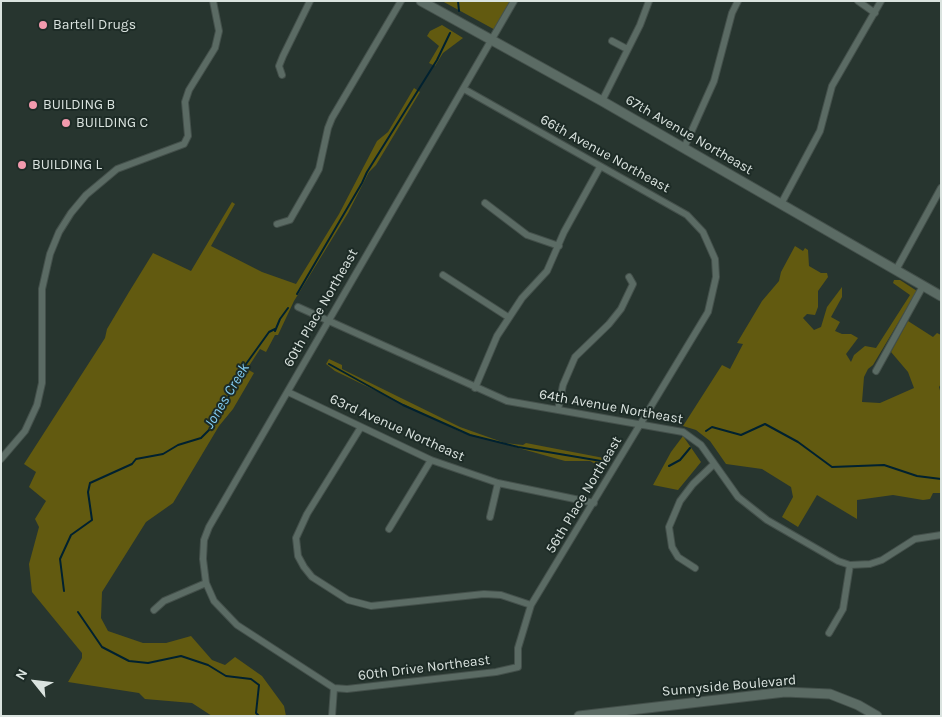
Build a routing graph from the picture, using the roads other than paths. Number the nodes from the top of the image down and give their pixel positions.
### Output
1 (213, 1) edge
2 (310, 1) edge
3 (401, 1) edge
4 (421, 1) edge
5 (514, 1) edge
6 (649, 1) edge
7 (738, 1) edge
8 (858, 1) edge
9 (881, 1) edge
10 (875, 13) junction
11 (492, 40) junction
12 (612, 41) dead end
13 (627, 49) junction
14 (282, 75) dead end
15 (464, 89) junction
16 (602, 101) junction
17 (684, 148) junction
18 (600, 167) junction
19 (941, 188) edge
20 (485, 203) dead end
21 (781, 204) junction
22 (277, 224) dead end
23 (558, 246) junction
24 (716, 259) joint
25 (896, 270) junction
26 (443, 275) dead end
27 (629, 277) dead end
28 (923, 286) junction
29 (941, 296) edge
30 (298, 307) dead end
31 (508, 317) junction
32 (328, 321) junction
33 (876, 371) dead end
34 (475, 388) junction
35 (288, 392) junction
36 (558, 410) junction
37 (361, 426) junction
38 (641, 426) junction
39 (1, 459) edge
40 (431, 460) junction
41 (714, 464) junction
42 (498, 483) junction
43 (594, 503) junction
44 (490, 517) dead end
45 (389, 529) dead end
46 (941, 535) edge
47 (850, 565) junction
48 (695, 568) dead end
49 (206, 583) junction
50 (531, 605) junction
51 (154, 610) dead end
52 (829, 633) dead end
53 (518, 667) joint
54 (334, 688) junction
55 (332, 716) edge
56 (579, 716) edge
57 (877, 716) edge

1 - 39 street
2 - 14 street
3 - 22 street
4 - 11 street, 67th Avenue Northeast
5 - 11 street, 60th Place Northeast
6 - 13 street
7 - 17 street
8 - 10 street
9 - 10 street
10 - 21 street
11 - 15 street, 60th Place Northeast
11 - 16 street, 67th Avenue Northeast
12 - 13 street
13 - 16 street
15 - 18 street, 66th Avenue Northeast
15 - 32 street, 60th Place Northeast
16 - 17 street, 67th Avenue Northeast
17 - 21 street, 67th Avenue Northeast
18 - 23 street
18 - 24 street, 66th Avenue Northeast
19 - 25 street
20 - 23 street
21 - 25 street, 67th Avenue Northeast
23 - 31 street
24 - 38 street, 56th Place Northeast
25 - 28 street, 67th Avenue Northeast
26 - 31 street
27 - 36 street
28 - 29 street, 67th Avenue Northeast
28 - 33 street
30 - 32 street, 64th Avenue Northeast
31 - 34 street
32 - 34 street, 64th Avenue Northeast
32 - 35 street, 60th Place Northeast
34 - 36 street, 64th Avenue Northeast
35 - 37 street, 63rd Avenue Northeast
35 - 49 street, 60th Place Northeast
36 - 38 street, 64th Avenue Northeast
37 - 40 street, 63rd Avenue Northeast
37 - 50 street
38 - 41 street, 64th Avenue Northeast
38 - 43 street, 56th Place Northeast
40 - 42 street, 63rd Avenue Northeast
40 - 45 street
41 - 47 street, 64th Avenue Northeast
41 - 48 street
42 - 43 street, 63rd Avenue Northeast
42 - 44 street
43 - 50 street, 56th Place Northeast
46 - 47 street, 64th Avenue Northeast
47 - 52 street
49 - 51 street
49 - 54 street
50 - 53 street, 56th Place Northeast
53 - 54 street, 60th Drive Northeast
54 - 55 street
56 - 57 street, Sunnyside Boulevard

